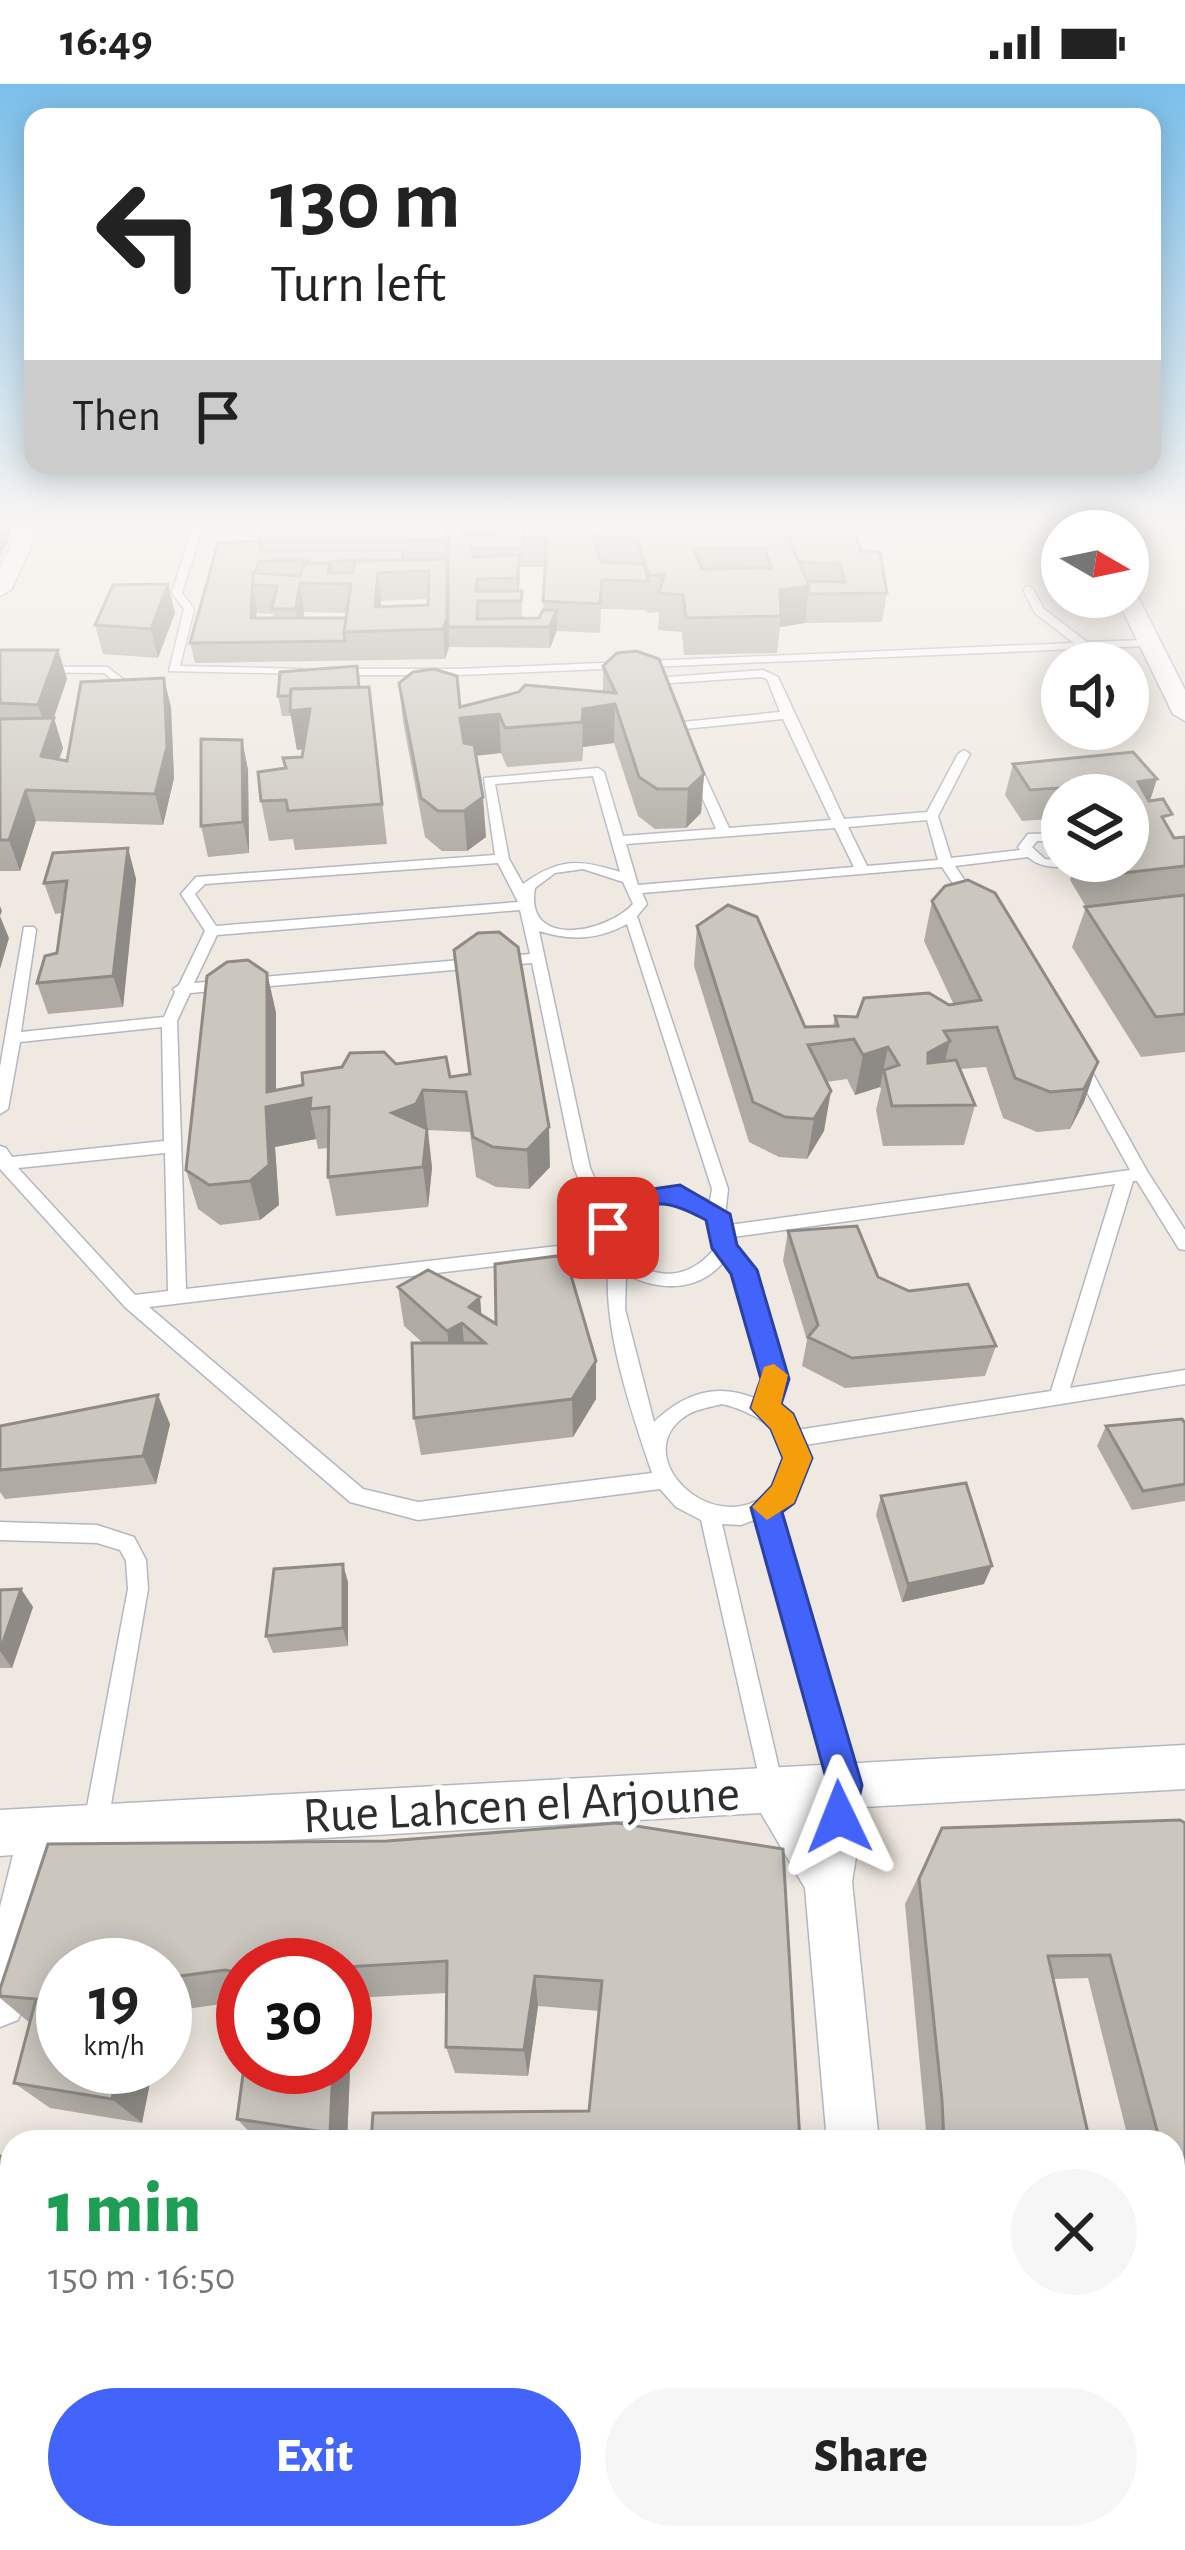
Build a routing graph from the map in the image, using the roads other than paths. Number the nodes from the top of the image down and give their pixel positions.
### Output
1 (180, 640) edge
2 (1041, 647) edge
3 (1149, 648) edge
4 (0, 669) edge
5 (143, 706) edge
6 (1185, 714) edge
7 (787, 715) junction
8 (677, 725) junction
9 (964, 754) dead end
10 (932, 816) junction
11 (840, 824) junction
12 (724, 832) junction
13 (1041, 837) edge
14 (616, 841) junction
15 (1027, 853) junction
16 (502, 860) junction
17 (1041, 860) edge
18 (946, 863) junction
19 (862, 870) junction
20 (633, 884) junction
21 (525, 906) junction
22 (632, 919) junction
23 (983, 919) edge
24 (29, 930) dead end
25 (212, 931) junction
26 (535, 958) junction
27 (180, 988) junction
28 (169, 1021) junction
29 (13, 1038) junction
30 (1070, 1049) edge
31 (0, 1109) edge
32 (172, 1146) junction
33 (2, 1158) edge
34 (1134, 1175) junction
35 (723, 1231) junction
36 (1185, 1244) edge
37 (611, 1245) junction
38 (177, 1296) junction
39 (131, 1302) junction
40 (1185, 1377) edge
41 (1058, 1397) junction
42 (766, 1408) junction
43 (794, 1439) junction
44 (658, 1470) junction
45 (766, 1508) junction
46 (710, 1514) junction
47 (0, 1531) edge
48 (1185, 1767) edge
49 (845, 1785) junction
50 (773, 1790) junction
51 (95, 1828) junction
52 (22, 1832) edge
53 (828, 1882) junction
54 (0, 2002) edge
55 (852, 2130) edge

1 - 2 lane
3 - 6 street
4 - 5 lane
7 - 8 lane
7 - 8 lane
7 - 11 lane
8 - 12 lane
9 - 10 lane
10 - 11 lane
10 - 18 lane
11 - 12 lane
11 - 19 lane
12 - 14 lane
13 - 15 lane
14 - 16 lane
14 - 20 lane
15 - 17 lane
15 - 18 lane
16 - 21 lane
16 - 25 lane
18 - 19 lane
18 - 23 lane
19 - 20 lane
20 - 21 lane
20 - 22 lane
21 - 22 lane
21 - 25 lane
21 - 26 lane
22 - 35 lane
24 - 29 lane
25 - 27 lane
26 - 27 lane
26 - 37 lane
27 - 28 lane
28 - 29 lane
28 - 32 lane
29 - 31 lane
30 - 34 lane
32 - 33 lane
32 - 38 lane
33 - 39 lane
34 - 35 lane
34 - 36 lane
34 - 41 lane
35 - 37 lane
35 - 37 lane
35 - 42 lane
37 - 38 lane
37 - 44 lane
38 - 39 lane
39 - 44 lane
40 - 41 lane
41 - 43 lane
42 - 43 lane
42 - 44 lane
43 - 45 lane
44 - 46 lane
45 - 46 lane
45 - 49 lane
46 - 50 lane
47 - 51 lane
48 - 49 street, Rue Lahcen el Arjoune
49 - 50 street, Rue Lahcen el Arjoune
49 - 53 street
50 - 51 street, Rue Lahcen el Arjoune
50 - 53 street
51 - 52 street, Rue Lahcen el Arjoune
52 - 54 street
53 - 55 street

